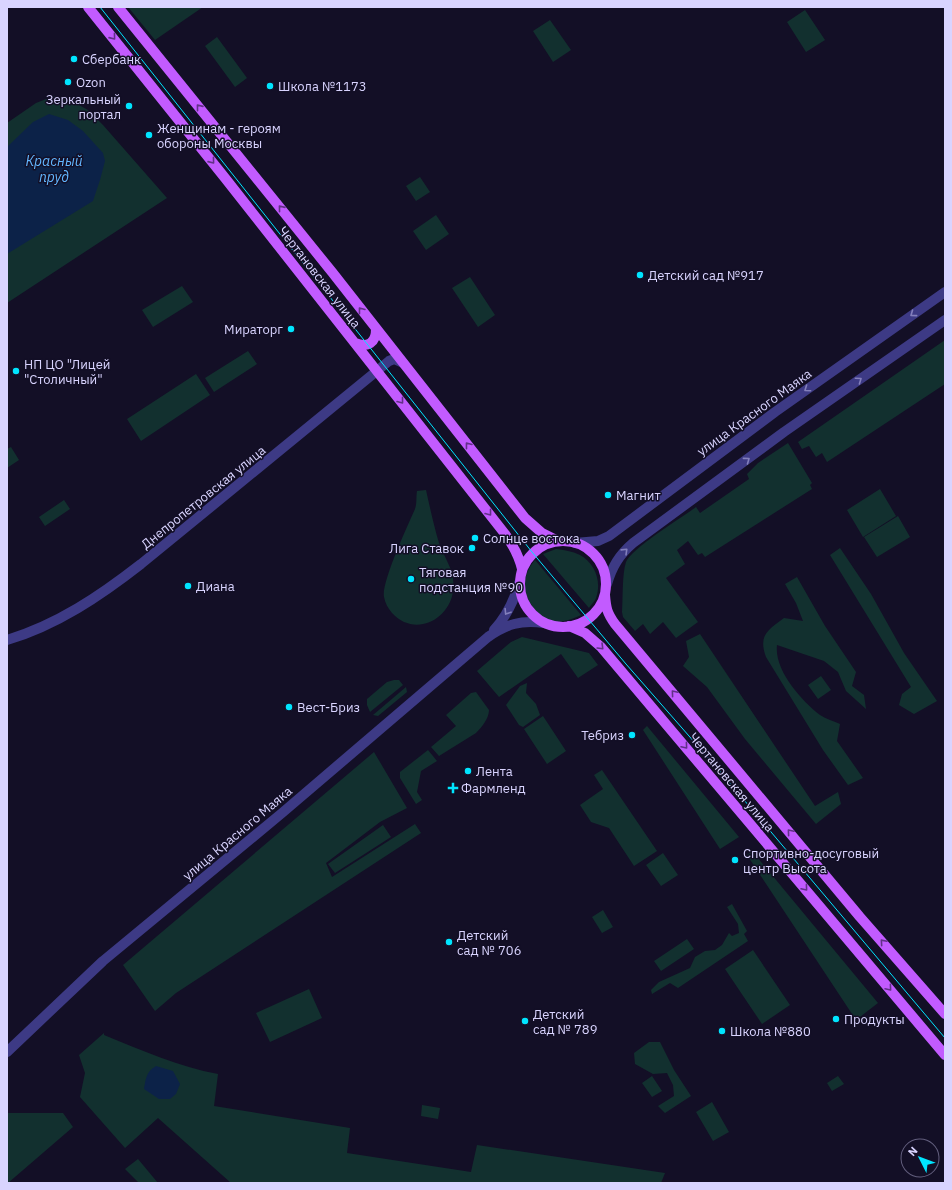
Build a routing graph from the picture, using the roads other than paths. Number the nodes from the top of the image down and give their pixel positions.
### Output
1 (88, 7) edge
2 (118, 7) edge
3 (945, 292) edge
4 (945, 320) edge
5 (376, 329) junction
6 (355, 344) junction
7 (403, 363) junction
8 (377, 371) junction
9 (558, 541) junction
10 (575, 543) junction
11 (522, 569) junction
12 (519, 583) junction
13 (607, 584) junction
14 (605, 595) junction
15 (544, 623) junction
16 (569, 626) junction
17 (488, 637) junction
18 (7, 640) edge
19 (945, 1014) edge
20 (7, 1052) edge
21 (945, 1055) edge

1 -> 6 main road, Чертановская улица
5 -> 2 main road, Чертановская улица
3 -> 10 street, улица Красного Маяка
13 -> 4 street
5 - 6 main road
5 - 7 main road, Чертановская улица
6 - 8 main road, Чертановская улица
7 - 8 street, Днепропетровская улица
9 -> 7 main road, Чертановская улица
8 -> 11 main road, Чертановская улица
8 - 18 street, Днепропетровская улица
9 - 10 main road, Чертановская улица
9 - 11 main road, Чертановская улица
10 - 13 main road, Чертановская улица
11 - 12 main road, Чертановская улица
12 - 15 main road, Чертановская улица
12 -> 17 street, улица Красного Маяка
13 - 14 main road, Чертановская улица
14 - 16 main road, Чертановская улица
19 -> 14 main road, Чертановская улица
15 - 16 main road, Чертановская улица
15 - 17 street, улица Красного Маяка
16 -> 21 main road, Чертановская улица
17 - 20 street, улица Красного Маяка

